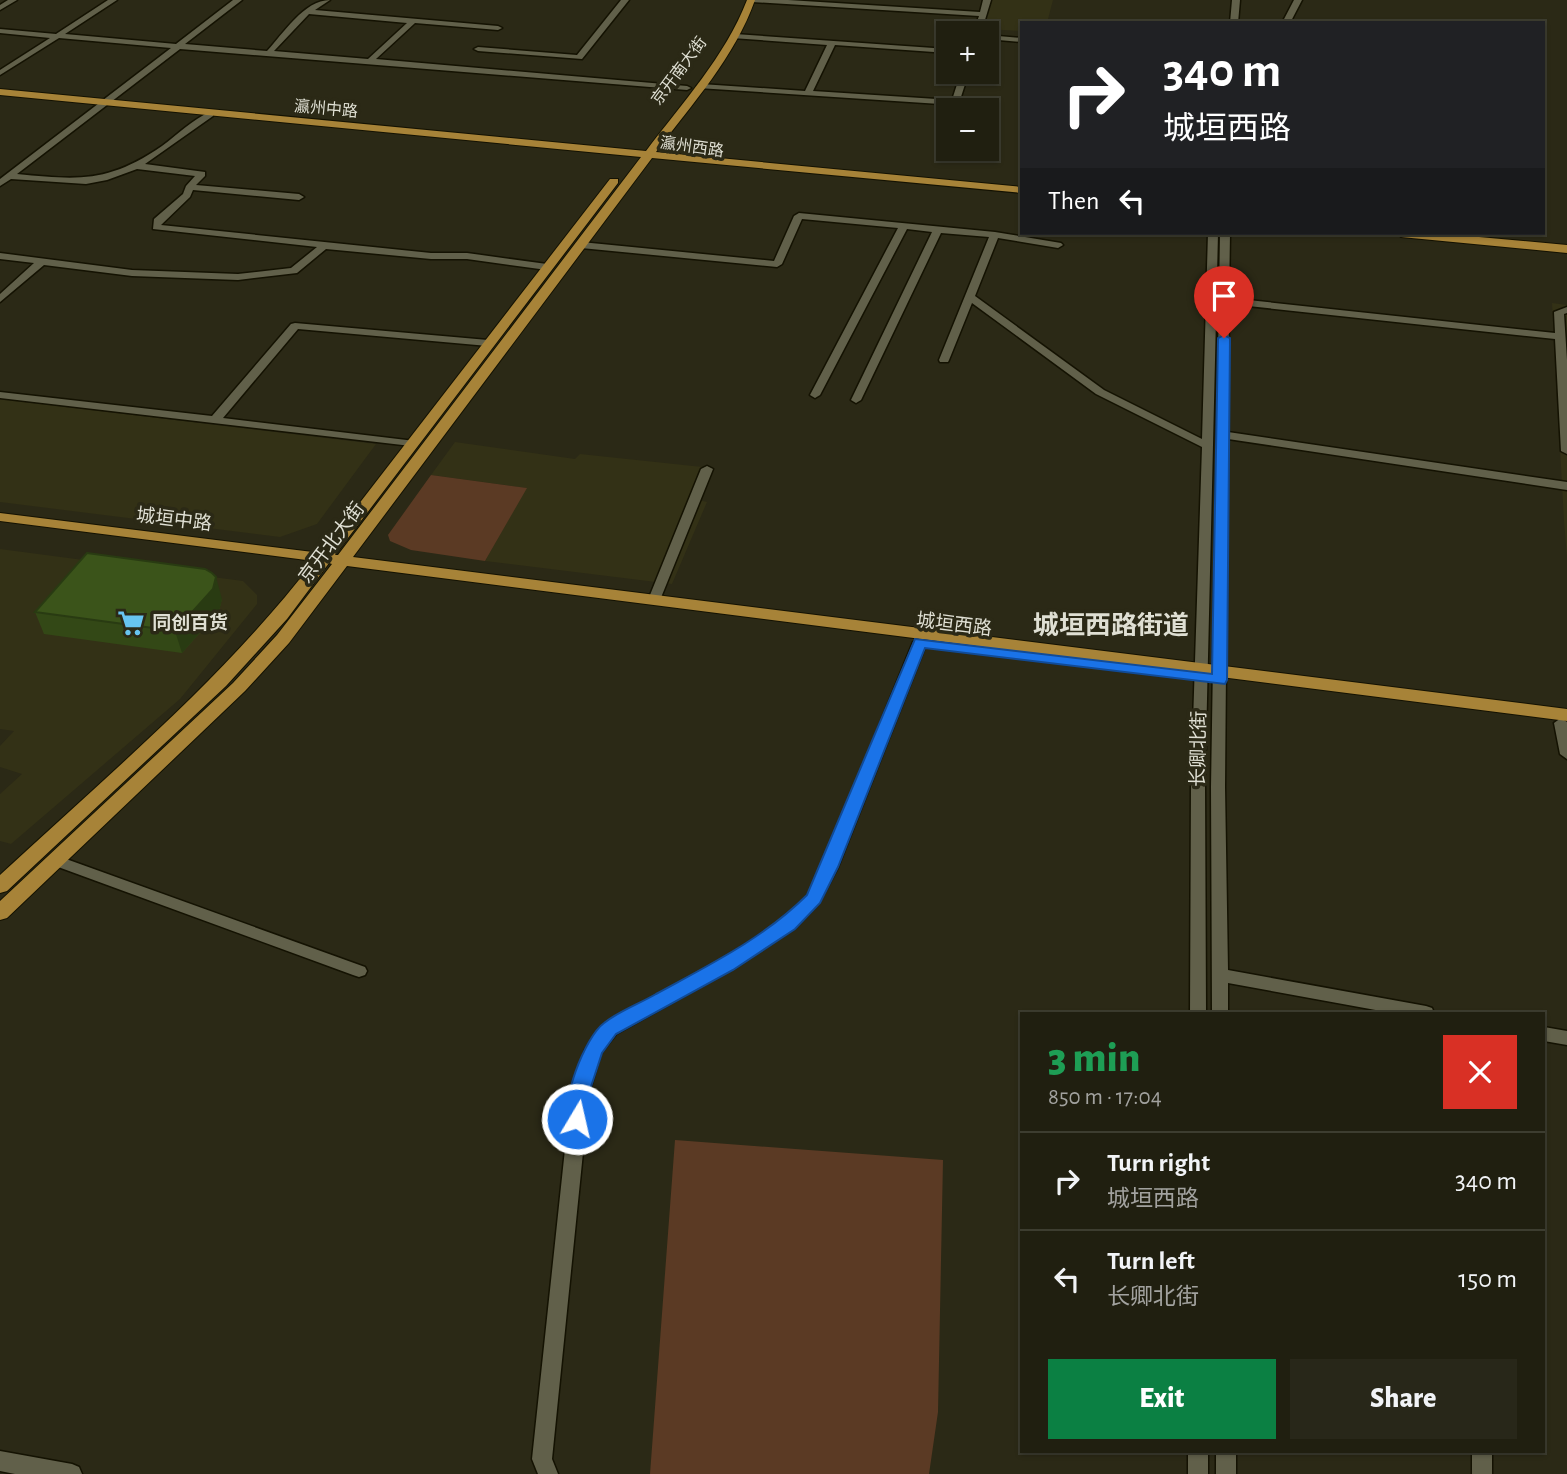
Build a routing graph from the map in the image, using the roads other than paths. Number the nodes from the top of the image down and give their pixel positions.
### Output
1 (13, 0) edge
2 (113, 0) edge
3 (238, 0) edge
4 (326, 0) edge
5 (625, 0) edge
6 (740, 0) edge
7 (751, 0) edge
8 (987, 0) edge
9 (1236, 0) edge
10 (1245, 0) edge
11 (1298, 0) edge
12 (0, 8) edge
13 (308, 12) junction
14 (983, 14) junction
15 (413, 21) junction
16 (981, 21) edge
17 (1234, 21) edge
18 (1243, 21) edge
19 (1287, 21) edge
20 (498, 28) dead end
21 (0, 31) edge
22 (57, 36) junction
23 (736, 36) junction
24 (999, 38) edge
25 (1020, 40) edge
26 (832, 43) junction
27 (177, 47) junction
28 (478, 49) dead end
29 (936, 50) edge
30 (267, 55) junction
31 (370, 61) junction
32 (0, 72) edge
33 (961, 84) edge
34 (701, 86) junction
35 (687, 88) junction
36 (0, 92) edge
37 (808, 93) junction
38 (104, 104) junction
39 (210, 114) junction
40 (642, 155) junction
41 (136, 166) junction
42 (3, 180) edge
43 (190, 187) junction
44 (1020, 190) edge
45 (1020, 196) edge
46 (299, 197) dead end
47 (904, 226) junction
48 (938, 230) junction
49 (995, 235) junction
50 (1213, 235) edge
51 (1225, 235) edge
52 (1422, 235) edge
53 (1494, 235) edge
54 (1567, 242) edge
55 (581, 245) junction
56 (1058, 245) dead end
57 (324, 246) junction
58 (1567, 249) edge
59 (0, 256) edge
60 (42, 261) junction
61 (547, 267) junction
62 (970, 297) junction
63 (0, 299) edge
64 (1224, 300) junction
65 (1567, 310) edge
66 (1561, 337) junction
67 (488, 343) junction
68 (944, 360) dead end
69 (0, 395) edge
70 (815, 395) dead end
71 (856, 400) dead end
72 (215, 420) junction
73 (1223, 435) junction
74 (411, 443) junction
75 (1208, 446) junction
76 (1567, 451) edge
77 (707, 469) dead end
78 (1567, 486) edge
79 (0, 517) edge
80 (0, 530) edge
81 (329, 564) junction
82 (654, 600) junction
83 (920, 642) junction
84 (1201, 673) junction
85 (1220, 676) junction
86 (1565, 721) edge
87 (1567, 754) edge
88 (55, 860) junction
89 (0, 886) edge
90 (0, 913) edge
91 (359, 971) dead end
92 (1220, 975) junction
93 (1198, 1012) edge
94 (1220, 1012) edge
95 (1421, 1012) edge
96 (1545, 1034) edge
97 (1567, 1038) edge
98 (1198, 1453) edge
99 (1226, 1453) edge
100 (1482, 1453) edge
101 (0, 1461) edge
102 (72, 1474) edge
103 (548, 1474) edge
104 (1198, 1474) edge
105 (1226, 1474) edge
106 (1482, 1474) edge

1 - 12 street
2 - 22 street
3 - 27 street
4 - 13 street
5 - 28 street
6 - 35 main road, 京开南大街
7 - 14 street
7 - 23 main road, 京开南大街
8 - 14 street
9 - 17 street
10 - 18 street
11 - 19 street
13 - 15 street
13 - 30 street
14 - 16 street
15 - 20 street
15 - 31 street
21 - 22 street
22 - 27 street
22 - 32 street
23 - 26 street
23 - 34 main road, 京开南大街
24 - 25 street
26 - 29 street
26 - 37 street
27 - 30 street
27 - 38 street
30 - 31 street
31 - 35 street
33 - 37 street
34 - 37 street
34 - 40 main road, 京开南大街
35 - 40 main road, 京开南大街
36 - 38 main road, 瀛州中路
38 - 39 main road, 瀛州中路
38 - 42 street
39 - 40 main road, 瀛州中路
39 - 41 street
40 - 44 main road, 瀛州西路
40 - 45 main road, 瀛州西路
40 - 55 main road, 京开北大街
40 - 61 main road, 京开北大街
41 - 42 street
41 - 43 street
43 - 46 street
43 - 57 street
47 - 48 street
47 - 55 street
47 - 70 street
48 - 49 street
48 - 71 street
49 - 56 street
49 - 62 street
50 - 75 street, 长卿北街
51 - 64 street, 长卿北街
52 - 58 main road
53 - 54 main road
55 - 81 main road, 京开北大街
57 - 60 street
57 - 61 street
59 - 60 street
60 - 63 street
61 - 67 main road, 京开北大街
62 - 68 street
62 - 75 street
64 - 66 street
64 - 73 street, 长卿北街
65 - 66 street
66 - 76 street
67 - 72 street
67 - 74 main road, 京开北大街
69 - 72 street
72 - 74 street
73 - 78 street
73 - 85 street, 长卿北街
74 - 81 main road, 京开北大街
75 - 84 street, 长卿北街
77 - 82 street
79 - 81 main road, 城垣中路
80 - 81 main road, 城垣中路
81 - 82 main road, 城垣西路
81 - 83 main road, 城垣西路
81 - 88 main road, 京开北大街
81 - 89 main road, 京开北大街
82 - 84 main road, 城垣西路
83 - 84 main road, 城垣西路
83 - 103 street
84 - 85 main road, 城垣西路
84 - 93 street, 长卿北街
85 - 86 main road, 城垣西路
85 - 92 street, 长卿北街
86 - 87 street
88 - 90 main road, 京开北大街
88 - 91 street
92 - 94 street, 长卿北街
92 - 95 street
96 - 97 street
98 - 104 street
99 - 105 street
100 - 106 street
101 - 102 street

